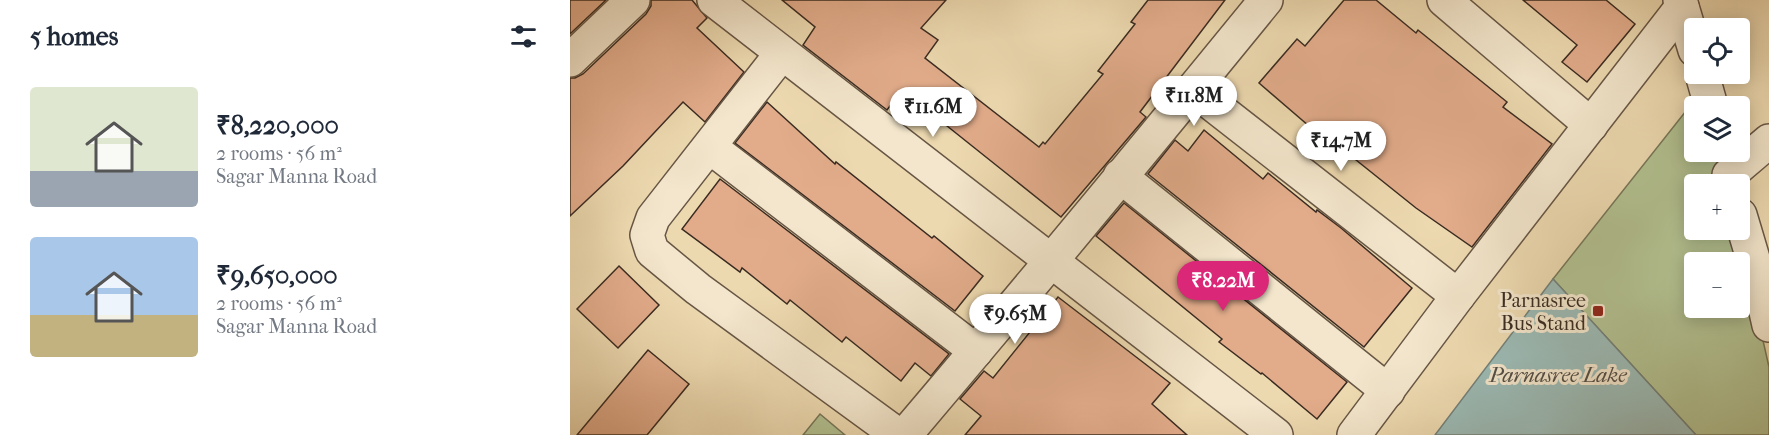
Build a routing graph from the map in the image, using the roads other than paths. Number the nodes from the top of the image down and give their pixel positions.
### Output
1 (633, 0) edge
2 (714, 0) edge
3 (1266, 0) edge
4 (1444, 0) edge
5 (1681, 3) edge
6 (1685, 18) edge
7 (782, 53) junction
8 (570, 60) edge
9 (1193, 89) junction
10 (1591, 125) junction
11 (1769, 141) edge
12 (710, 147) junction
13 (1727, 170) edge
14 (1120, 176) junction
15 (1748, 240) edge
16 (1052, 262) junction
17 (1458, 296) junction
18 (1769, 326) edge
19 (976, 351) junction
20 (1388, 391) junction
21 (898, 435) edge
22 (905, 435) edge
23 (1276, 435) edge
24 (1354, 435) edge

1 - 8 street
2 - 7 street
3 - 9 street
4 - 10 street
5 - 6 street
5 - 10 street
7 - 12 street
7 - 16 street
9 - 14 street
9 - 17 street
10 - 17 street
11 - 13 street
12 - 19 street
12 - 21 street
14 - 16 street
14 - 20 street
15 - 18 street
16 - 19 street
16 - 23 street
17 - 20 street
19 - 22 street
20 - 24 street

